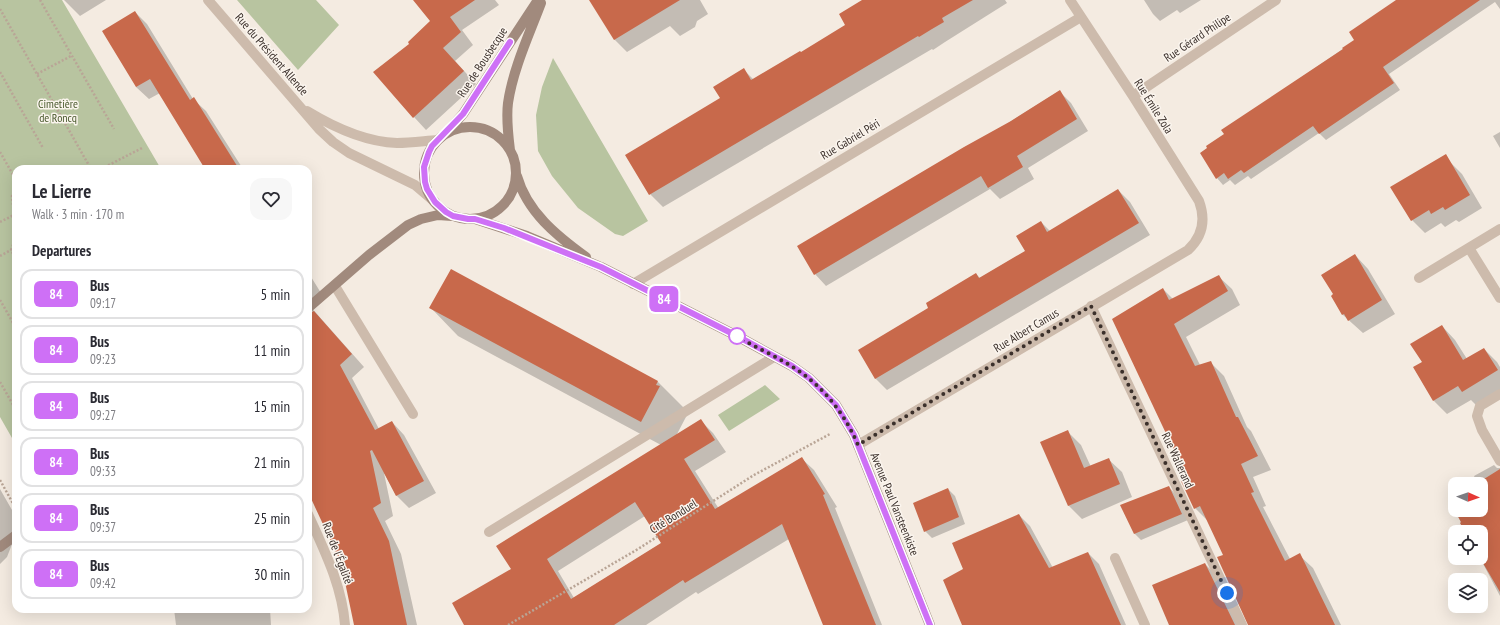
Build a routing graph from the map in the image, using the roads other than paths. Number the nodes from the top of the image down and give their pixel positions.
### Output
1 (208, 0) edge
2 (538, 0) edge
3 (542, 0) edge
4 (1070, 0) edge
5 (1276, 0) edge
6 (1081, 17) junction
7 (1133, 96) junction
8 (300, 107) junction
9 (441, 138) junction
10 (510, 150) junction
11 (516, 171) junction
12 (435, 202) junction
13 (453, 216) junction
14 (475, 219) junction
15 (1500, 229) edge
16 (1201, 230) joint
17 (1469, 248) junction
18 (601, 267) junction
19 (1419, 278) dead end
20 (633, 284) junction
21 (335, 286) junction
22 (1500, 298) edge
23 (312, 305) edge
24 (1091, 306) junction
25 (774, 357) junction
26 (1500, 394) edge
27 (413, 414) dead end
28 (858, 445) junction
29 (1500, 461) edge
30 (312, 523) edge
31 (489, 532) dead end
32 (12, 538) edge
33 (0, 547) edge
34 (1115, 558) dead end
35 (345, 625) edge
36 (930, 625) edge
37 (1145, 625) edge
38 (1242, 625) edge

1 - 8 street, Rue du Président Allende
2 - 9 street, Rue de Bousbecque
3 - 10 street
4 - 6 street, Rue Émile Zola
5 - 7 street, Rue Gérard Philipe
6 - 7 street, Rue Émile Zola
6 - 20 street, Rue Gabriel Péri
7 - 16 street, Rue Émile Zola
8 - 9 street, Rue du Président Allende
8 - 12 street, Rue du Président Allende
9 - 10 street
9 - 12 street
10 - 11 street
11 - 14 street
11 - 18 street, Avenue Paul Vansteenkiste
12 - 13 street
13 - 14 street
13 - 21 street
14 - 18 street, Avenue Paul Vansteenkiste
15 - 17 street
16 - 24 street, Rue Albert Camus
17 - 19 street
17 - 22 street
18 - 20 street, Avenue Paul Vansteenkiste
20 - 25 street, Avenue Paul Vansteenkiste
21 - 23 street
21 - 27 street
24 - 28 street, Rue Albert Camus
24 - 38 street, Rue Wallerand
25 - 28 street, Avenue Paul Vansteenkiste
25 - 31 street
26 - 29 street
28 - 36 street, Avenue Paul Vansteenkiste
30 - 35 street, Rue de l'Égalité
32 - 33 street
34 - 37 street

